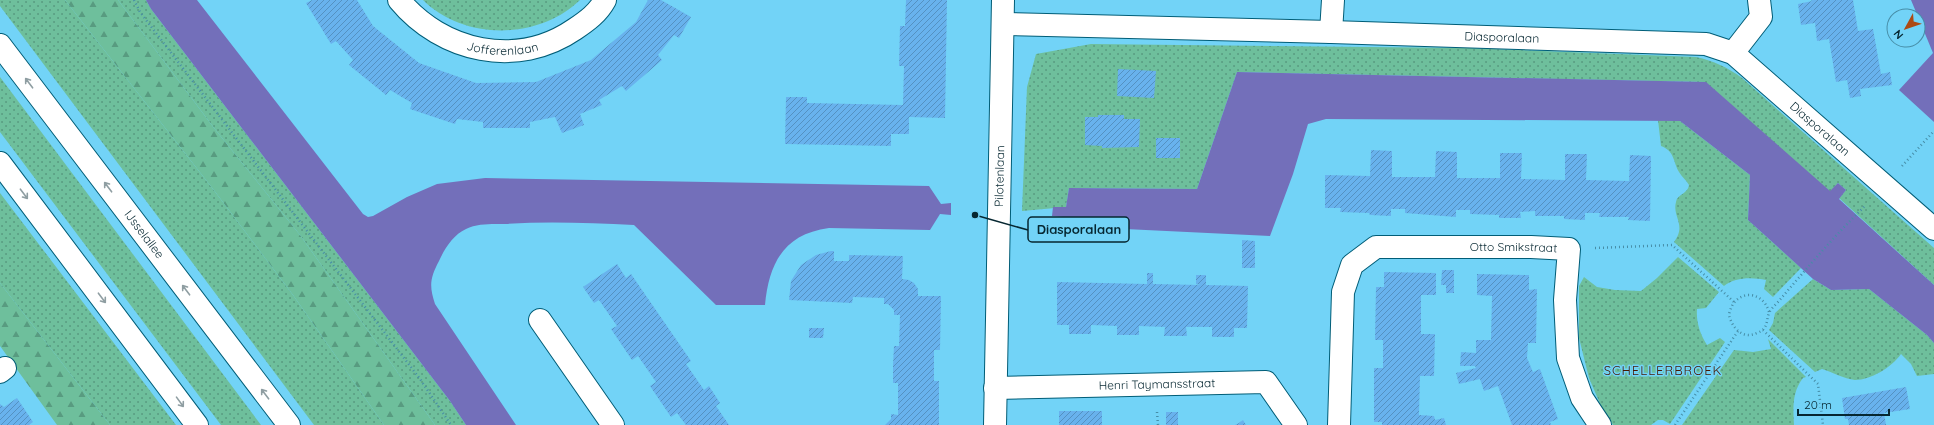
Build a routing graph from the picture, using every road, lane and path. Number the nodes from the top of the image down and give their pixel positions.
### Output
1 (134, 0) edge
2 (399, 0) edge
3 (605, 0) edge
4 (1004, 0) edge
5 (1333, 0) edge
6 (1759, 0) edge
7 (1003, 24) junction
8 (1331, 32) junction
9 (0, 44) edge
10 (1733, 53) junction
11 (1934, 131) edge
12 (0, 163) edge
13 (1884, 186) junction
14 (1934, 229) edge
15 (1569, 249) junction
16 (1734, 302) junction
17 (1769, 312) junction
18 (540, 320) dead end
19 (1763, 330) junction
20 (1738, 331) junction
21 (995, 388) junction
22 (197, 425) edge
23 (288, 425) edge
24 (451, 425) edge
25 (613, 425) edge
26 (995, 425) edge
27 (1296, 425) edge
28 (1339, 425) edge
29 (1600, 425) edge
30 (1675, 425) edge
31 (1823, 425) edge

1 - 24 path
2 - 3 street, Jofferenlaan
4 - 7 street, Pilotenlaan
5 - 8 street
6 - 10 street
7 - 8 street, Diasporalaan
7 - 21 street, Pilotenlaan
8 - 10 street, Diasporalaan
23 -> 9 street, IJsselallee
10 - 13 street, Diasporalaan
11 - 13 path
12 -> 22 street
13 - 14 street, Diasporalaan
13 - 17 path
15 - 16 path
15 - 28 street, Otto Smikstraat
15 - 29 street, Otto Smikstraat
16 - 17 path
16 - 20 path
17 - 19 path
18 - 25 street
19 - 20 path
19 - 31 path
20 - 30 path
21 - 26 street, Pilotenlaan
21 - 27 street, Henri Taymansstraat

